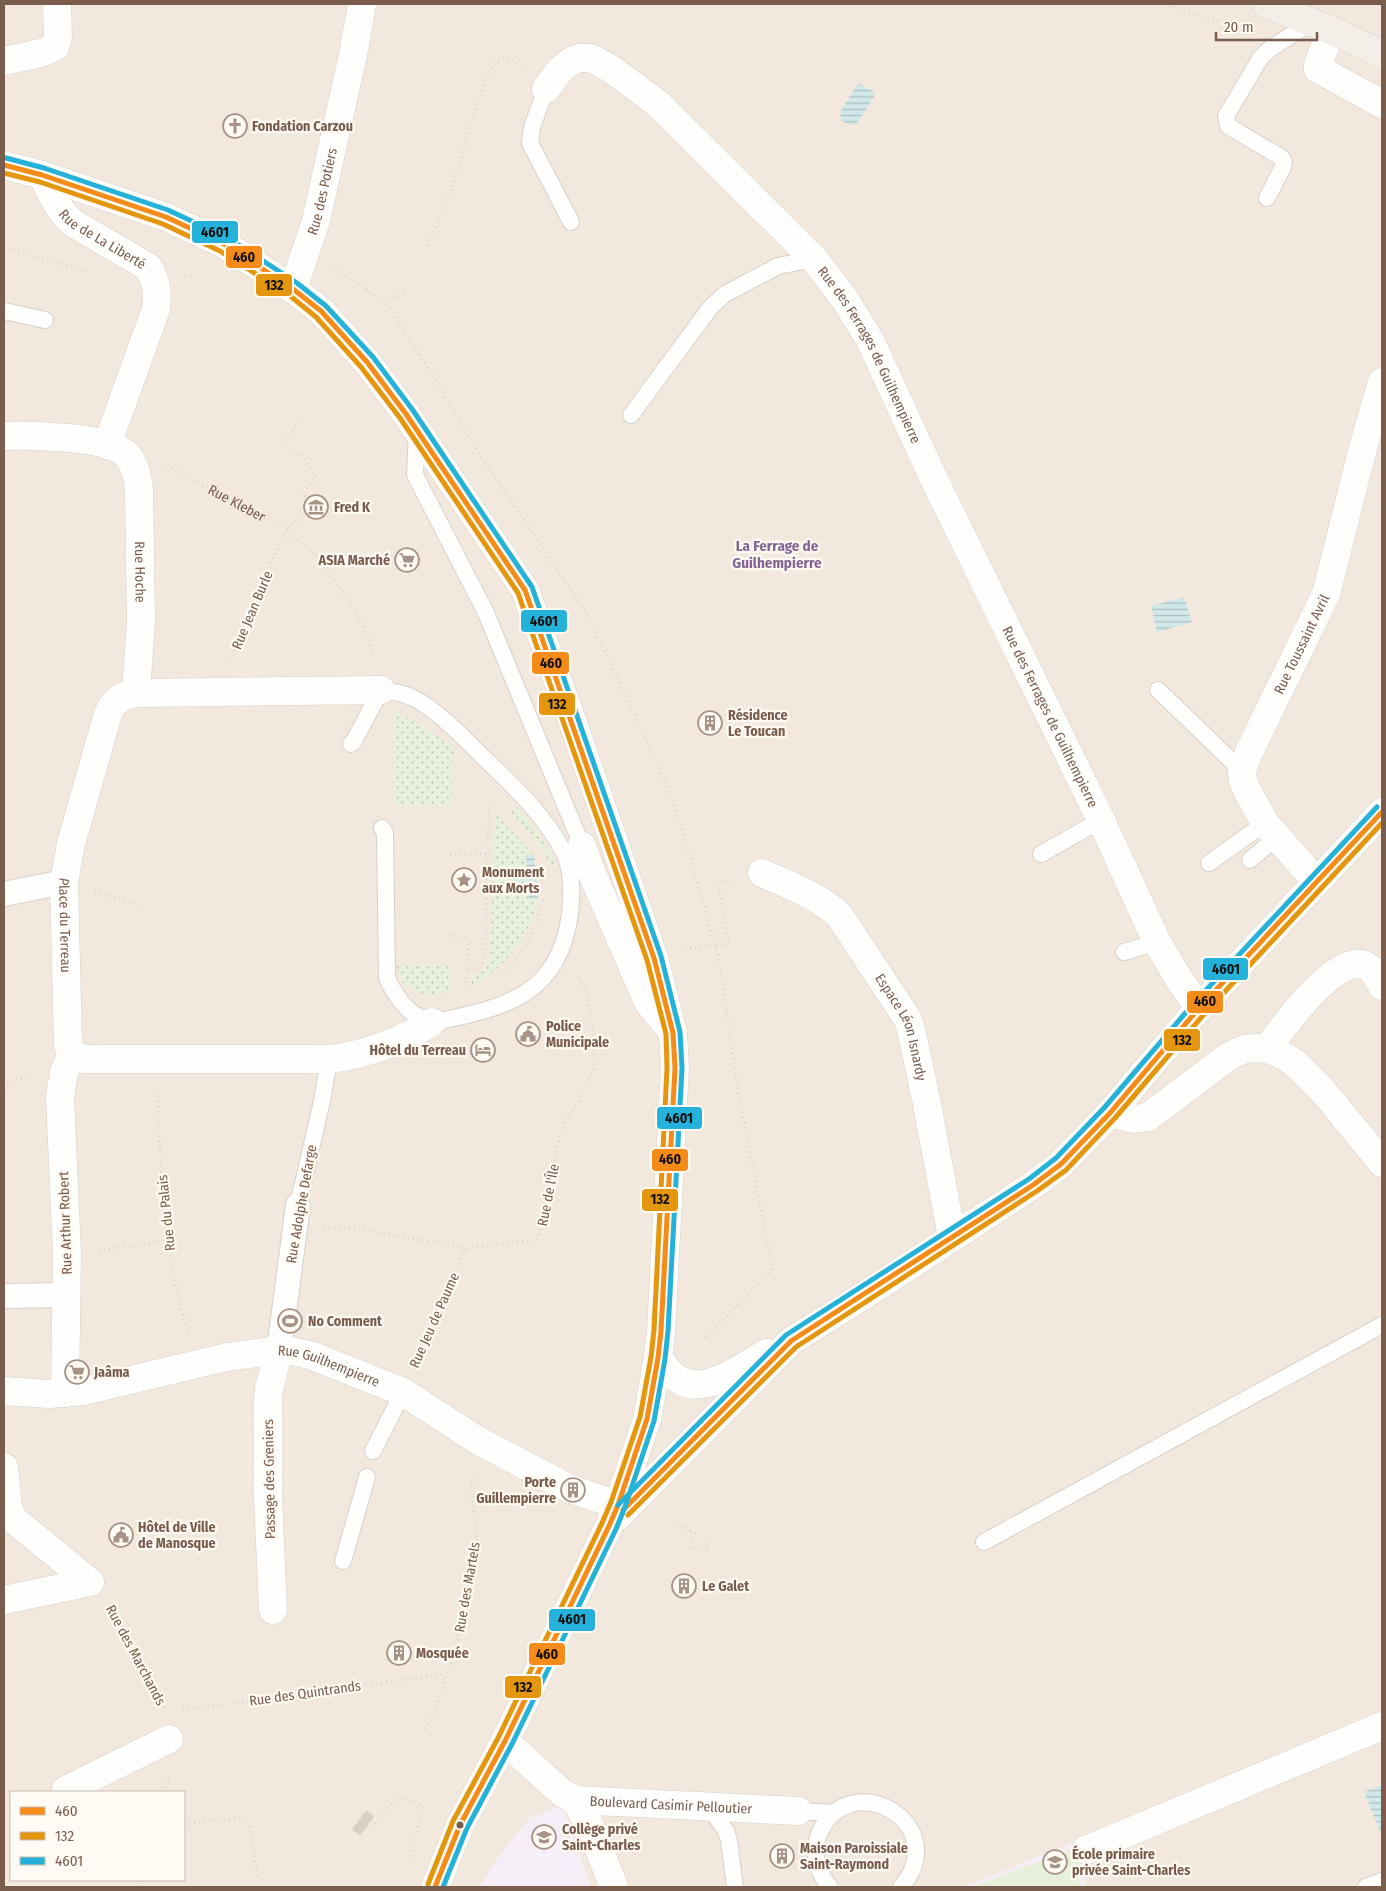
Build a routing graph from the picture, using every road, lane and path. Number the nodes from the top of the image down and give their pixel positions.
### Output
1 (57, 4) edge
2 (362, 4) edge
3 (1266, 4) edge
4 (1322, 26) junction
5 (1382, 54) edge
6 (4, 61) edge
7 (546, 89) junction
8 (1382, 104) edge
9 (4, 165) edge
10 (42, 175) junction
11 (1267, 198) dead end
12 (571, 222) dead end
13 (427, 246) dead end
14 (4, 248) edge
15 (814, 260) junction
16 (95, 273) dead end
17 (293, 289) junction
18 (404, 293) dead end
19 (385, 302) dead end
20 (4, 311) edge
21 (46, 320) dead end
22 (1382, 382) edge
23 (302, 415) dead end
24 (631, 415) dead end
25 (418, 430) junction
26 (4, 436) edge
27 (117, 450) junction
28 (298, 450) dead end
29 (302, 455) junction
30 (286, 529) junction
31 (381, 690) junction
32 (1158, 690) dead end
33 (220, 692) junction
34 (136, 693) junction
35 (351, 744) dead end
36 (1242, 770) junction
37 (493, 802) dead end
38 (1382, 812) edge
39 (1101, 820) junction
40 (382, 828) dead end
41 (1271, 831) junction
42 (450, 854) dead end
43 (487, 854) junction
44 (1041, 854) dead end
45 (579, 857) junction
46 (1250, 860) dead end
47 (1209, 863) dead end
48 (762, 873) dead end
49 (1316, 881) junction
50 (64, 882) junction
51 (718, 883) dead end
52 (4, 894) edge
53 (544, 896) dead end
54 (143, 906) dead end
55 (449, 935) dead end
56 (1157, 942) junction
57 (560, 952) junction
58 (1124, 952) dead end
59 (652, 953) junction
60 (467, 972) junction
61 (1379, 975) edge
62 (497, 978) dead end
63 (466, 993) dead end
64 (1199, 1008) junction
65 (432, 1022) junction
66 (673, 1033) junction
67 (1267, 1049) junction
68 (72, 1054) junction
69 (155, 1058) junction
70 (329, 1059) junction
71 (1110, 1113) junction
72 (1382, 1163) edge
73 (298, 1205) joint
74 (294, 1228) junction
75 (952, 1237) junction
76 (168, 1241) junction
77 (466, 1248) junction
78 (67, 1254) junction
79 (67, 1294) junction
80 (4, 1296) edge
81 (1382, 1325) edge
82 (791, 1341) junction
83 (279, 1350) junction
84 (658, 1358) junction
85 (196, 1364) junction
86 (4, 1391) edge
87 (403, 1392) junction
88 (65, 1393) junction
89 (647, 1419) junction
90 (477, 1440) junction
91 (373, 1451) dead end
92 (4, 1467) edge
93 (660, 1472) junction
94 (367, 1477) dead end
95 (614, 1516) junction
96 (676, 1524) dead end
97 (712, 1535) dead end
98 (984, 1542) dead end
99 (343, 1561) dead end
100 (90, 1582) junction
101 (4, 1600) edge
102 (273, 1610) dead end
103 (445, 1674) junction
104 (166, 1712) junction
105 (1382, 1726) edge
106 (425, 1729) dead end
107 (169, 1739) junction
108 (505, 1741) junction
109 (66, 1790) dead end
110 (164, 1791) edge
111 (575, 1800) junction
112 (709, 1807) junction
113 (798, 1811) joint
114 (834, 1813) junction
115 (185, 1824) edge
116 (367, 1826) dead end
117 (1086, 1850) dead end
118 (407, 1867) dead end
119 (258, 1880) dead end
120 (1382, 1881) edge
121 (435, 1887) edge
122 (614, 1887) edge
123 (735, 1887) edge
124 (830, 1887) edge
125 (901, 1887) edge
126 (1366, 1887) edge

1 - 6 street
2 - 17 street, Rue des Potiers
3 - 4 main road
4 - 5 main road
4 - 8 street
4 - 11 lane
7 - 12 lane
7 - 13 path
7 - 15 street, Rue des Ferrages de Guilhempierre
9 - 10 street
10 - 17 street
10 - 27 street, Rue de La Liberté
14 - 16 path
15 - 24 lane
15 - 39 street, Rue des Ferrages de Guilhempierre
17 - 25 street
18 - 19 path
20 - 21 lane
22 - 36 street, Rue Toussaint Avril
23 - 29 path
25 - 45 lane
25 - 59 street
26 - 27 street
27 - 30 path, Rue Kleber
27 - 34 street, Rue Hoche
28 - 29 path
29 - 30 path
30 - 31 path, Rue Kleber
30 - 33 path, Rue Jean Burle
31 - 33 street, Place du Terreau
31 - 35 lane
31 - 45 lane
32 - 36 lane
33 - 34 street, Place du Terreau
34 - 50 street, Place du Terreau
36 - 41 street
37 - 43 path
38 - 49 street
39 - 44 lane
39 - 56 street, Rue des Ferrages de Guilhempierre
40 - 65 lane
41 - 46 lane
41 - 47 lane
41 - 49 street
42 - 43 path
43 - 60 path
45 - 57 lane
45 - 66 street
48 - 75 street, Espace Léon Isnardy
49 - 64 street
50 - 52 street
50 - 54 path
50 - 68 street, Place du Terreau
51 - 59 path
53 - 62 path
55 - 60 path
56 - 58 lane
56 - 64 street, Rue des Ferrages de Guilhempierre
57 - 65 lane
57 - 77 path, Rue de l'Île
59 - 66 street
60 - 63 path
61 - 67 street
64 - 71 street
65 - 70 street
66 - 84 street
67 - 71 street
67 - 72 street
68 - 69 street
68 - 78 street, Rue Arthur Robert
69 - 70 street
69 - 76 path, Rue du Palais
70 - 73 lane, Rue Adolphe Defarge
71 - 75 street
73 - 74 street, Rue Adolphe Defarge
74 - 77 path, Rue de l'Île
74 - 83 street, Rue Adolphe Defarge
75 - 82 street
76 - 78 path
76 - 85 path, Rue du Palais
77 - 87 path, Rue Jeu de Paume
78 - 79 street, Rue Arthur Robert
79 - 80 street
79 - 88 street, Rue Arthur Robert
81 - 98 lane
82 - 84 street
82 - 93 street
83 - 85 street, Rue Guilhempierre
83 - 87 street, Rue Guilhempierre
83 - 102 street, Passage des Greniers
84 - 89 street
85 - 88 street, Rue Guilhempierre
86 - 88 street, Rue Guilhempierre
87 - 90 street, Rue Guilhempierre
87 - 91 lane
89 - 93 street
89 - 95 street
90 - 95 street, Rue Guilhempierre
90 - 103 path, Rue des Martels
92 - 100 street
93 - 95 street
94 - 99 lane
95 - 108 street
96 - 97 path
100 - 101 street
100 - 104 path, Rue des Marchands
103 - 104 path, Rue des Quintrands
103 - 106 path, Rue des Martels
104 - 107 path, Rue des Marchands
105 - 117 street
107 - 109 street
107 - 110 path, Rue des Marchands
108 - 111 street, Boulevard Casimir Pelloutier
108 - 121 street
111 - 112 street, Boulevard Casimir Pelloutier
111 - 122 street
112 - 113 street, Boulevard Casimir Pelloutier
112 - 123 lane
113 - 114 lane
114 - 124 lane
114 - 125 lane
115 - 119 path
116 - 118 path
120 - 126 lane

